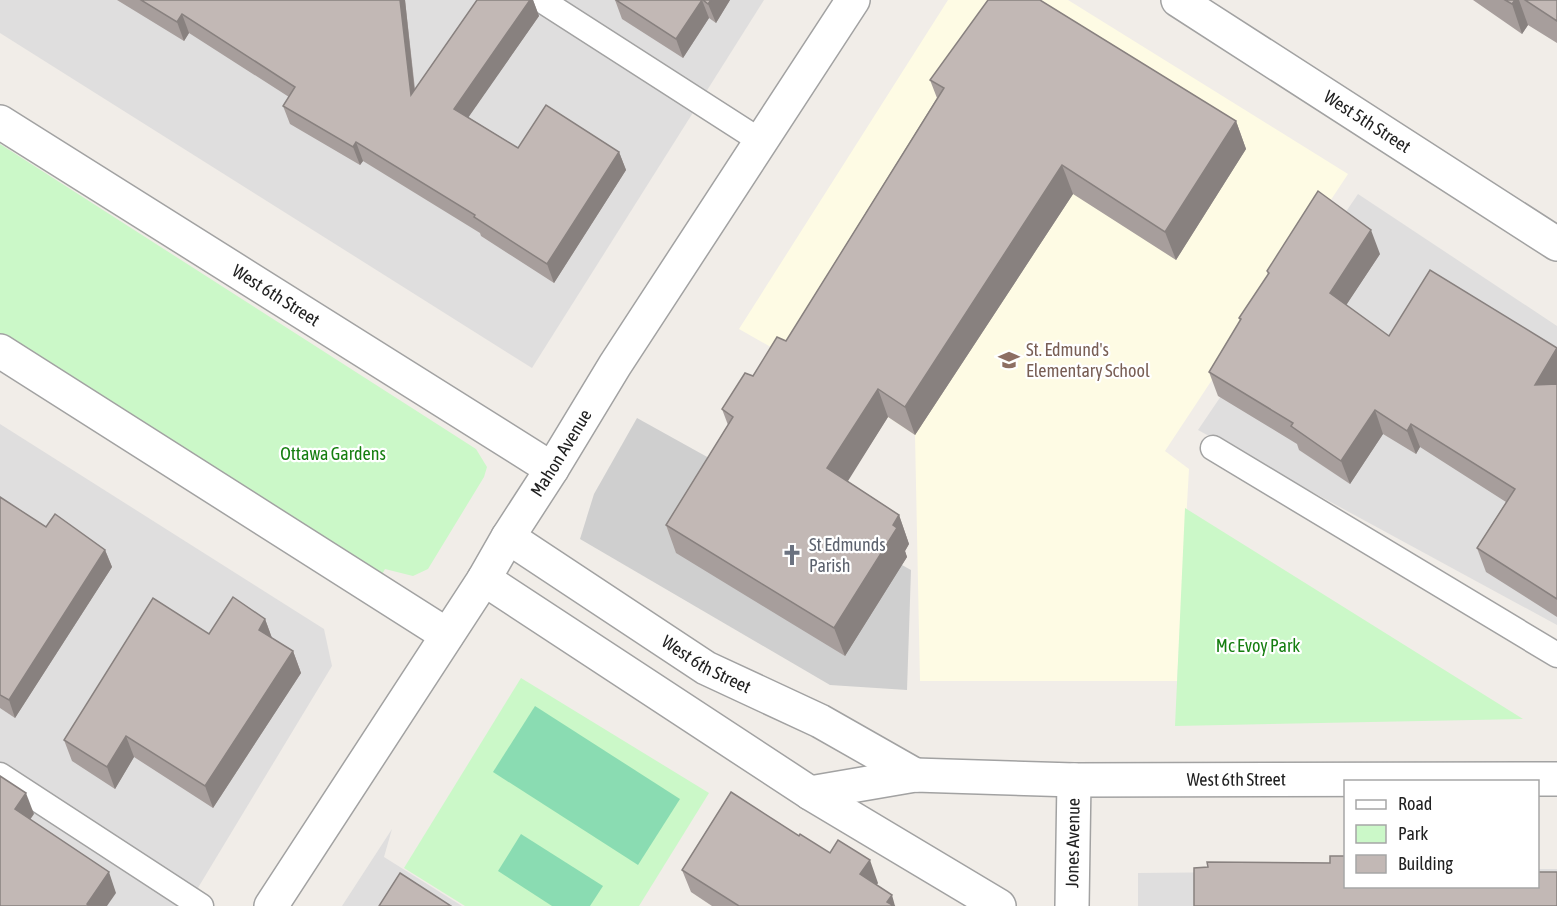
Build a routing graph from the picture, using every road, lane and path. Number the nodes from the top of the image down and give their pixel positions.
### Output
1 (541, 0) edge
2 (852, 0) edge
3 (1178, 0) edge
4 (0, 122) edge
5 (762, 142) junction
6 (1557, 244) edge
7 (0, 351) edge
8 (1213, 448) dead end
9 (552, 469) junction
10 (508, 537) junction
11 (484, 579) junction
12 (447, 635) junction
13 (1557, 655) edge
14 (0, 775) edge
15 (915, 775) junction
16 (1557, 779) edge
17 (1074, 780) junction
18 (810, 793) junction
19 (201, 906) edge
20 (271, 906) edge
21 (999, 906) edge
22 (1072, 906) edge

1 - 5 lane
2 - 5 street, Mahon Avenue
3 - 6 street, West 5th Street
4 - 9 street, West 6th Street
5 - 9 street, Mahon Avenue
7 - 12 street
8 - 13 lane
9 - 10 street, Mahon Avenue
10 - 11 street, Mahon Avenue
10 - 15 street, West 6th Street
11 - 12 street, Mahon Avenue
11 - 18 street
12 - 20 street, Mahon Avenue
14 - 19 lane
15 - 17 street, West 6th Street
15 - 18 street, West 6th Street
16 - 17 street, West 6th Street
17 - 22 street, Jones Avenue
18 - 21 street

